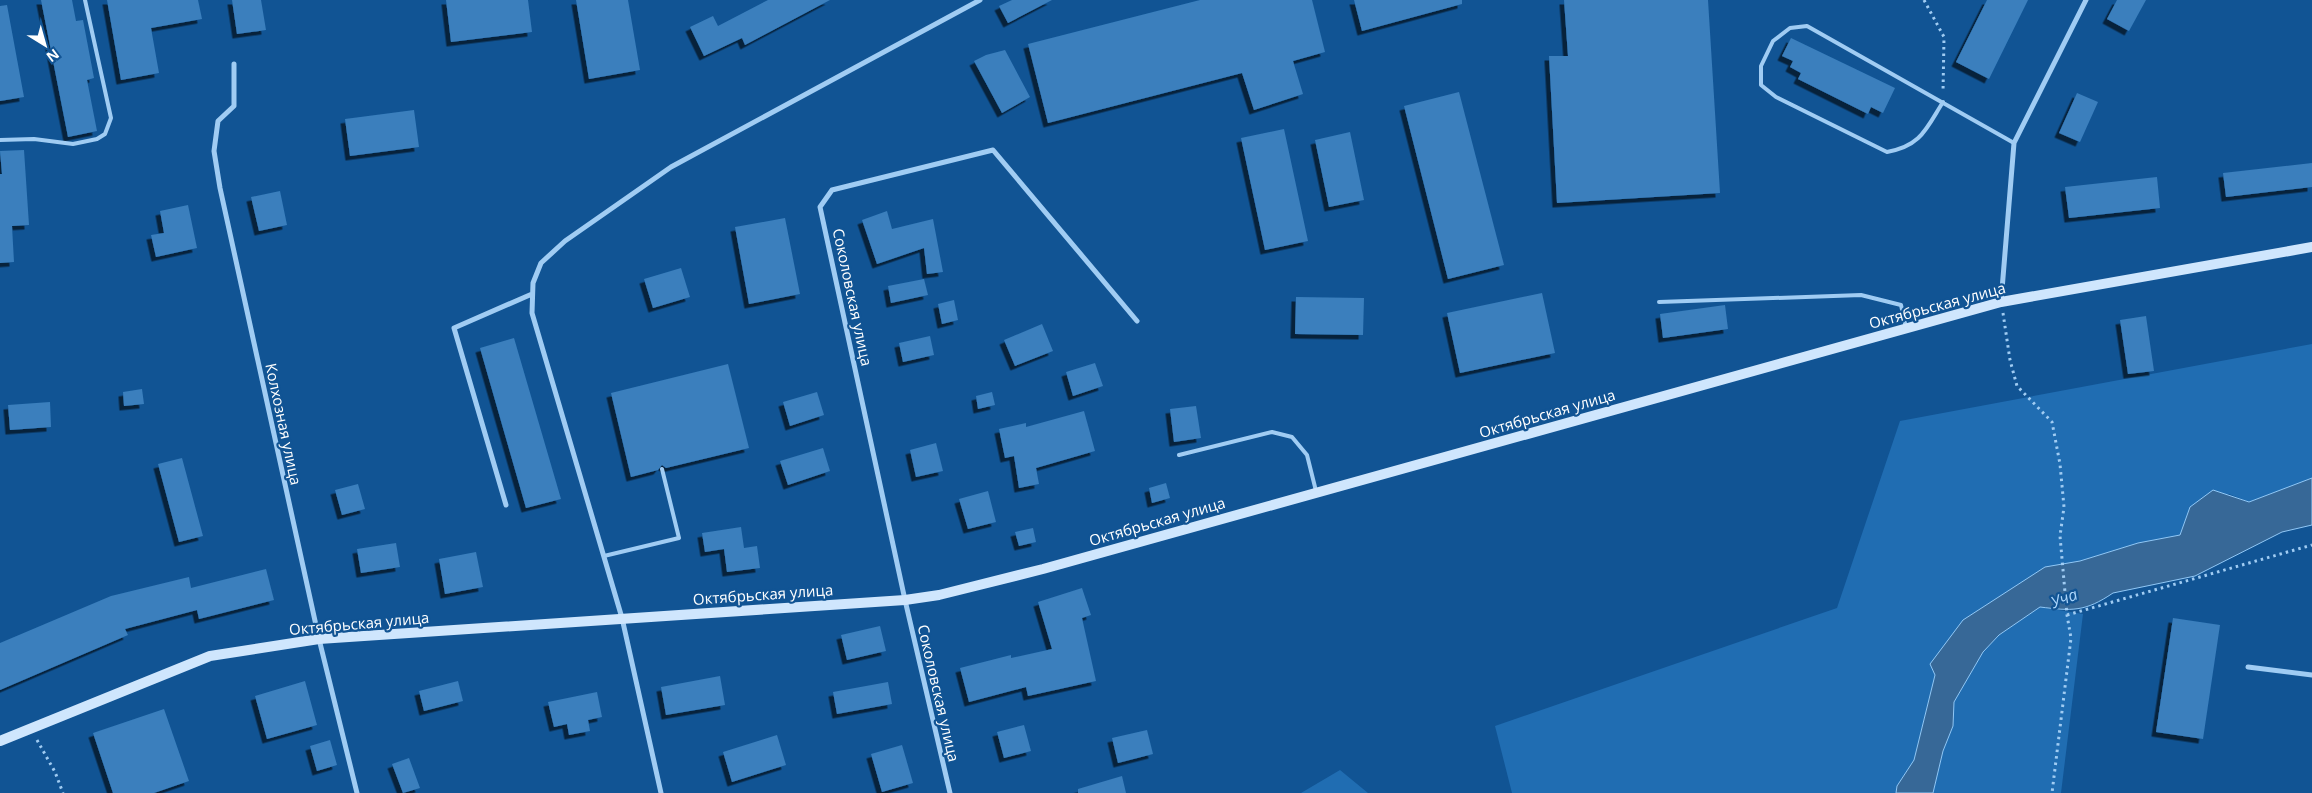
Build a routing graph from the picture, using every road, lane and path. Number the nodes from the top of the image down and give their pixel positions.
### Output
1 (85, 0) edge
2 (980, 0) edge
3 (1924, 0) edge
4 (2086, 0) edge
5 (234, 64) dead end
6 (1942, 102) junction
7 (0, 140) edge
8 (2014, 143) junction
9 (2312, 247) edge
10 (532, 294) junction
11 (1659, 302) dead end
12 (2001, 302) junction
13 (1137, 321) dead end
14 (1906, 328) junction
15 (1179, 455) dead end
16 (662, 469) dead end
17 (1317, 492) junction
18 (506, 505) dead end
19 (2312, 545) edge
20 (604, 556) junction
21 (905, 600) junction
22 (2067, 615) junction
23 (622, 618) junction
24 (318, 639) junction
25 (2248, 667) dead end
26 (2312, 675) edge
27 (31, 728) junction
28 (0, 741) edge
29 (62, 793) edge
30 (357, 793) edge
31 (662, 793) edge
32 (950, 793) edge
33 (2052, 793) edge

1 - 7 lane
2 - 10 street
3 - 6 path
4 - 8 street
5 - 24 street, Колхозная улица
6 - 6 lane
6 - 8 lane
8 - 12 street
9 - 12 street, Октябрьская улица
10 - 18 street
10 - 20 street
11 - 14 lane
12 - 14 street, Октябрьская улица
12 - 22 path
13 - 21 street, Соколовская улица
14 - 17 street, Октябрьская улица
15 - 17 lane
16 - 20 lane
17 - 21 street, Октябрьская улица
19 - 22 path
20 - 23 street
21 - 23 street, Октябрьская улица
21 - 32 street, Соколовская улица
22 - 33 path
23 - 24 street, Октябрьская улица
23 - 31 street
24 - 27 street, Октябрьская улица
24 - 30 street, Колхозная улица
25 - 26 street
27 - 28 street, Октябрьская улица
27 - 29 path

